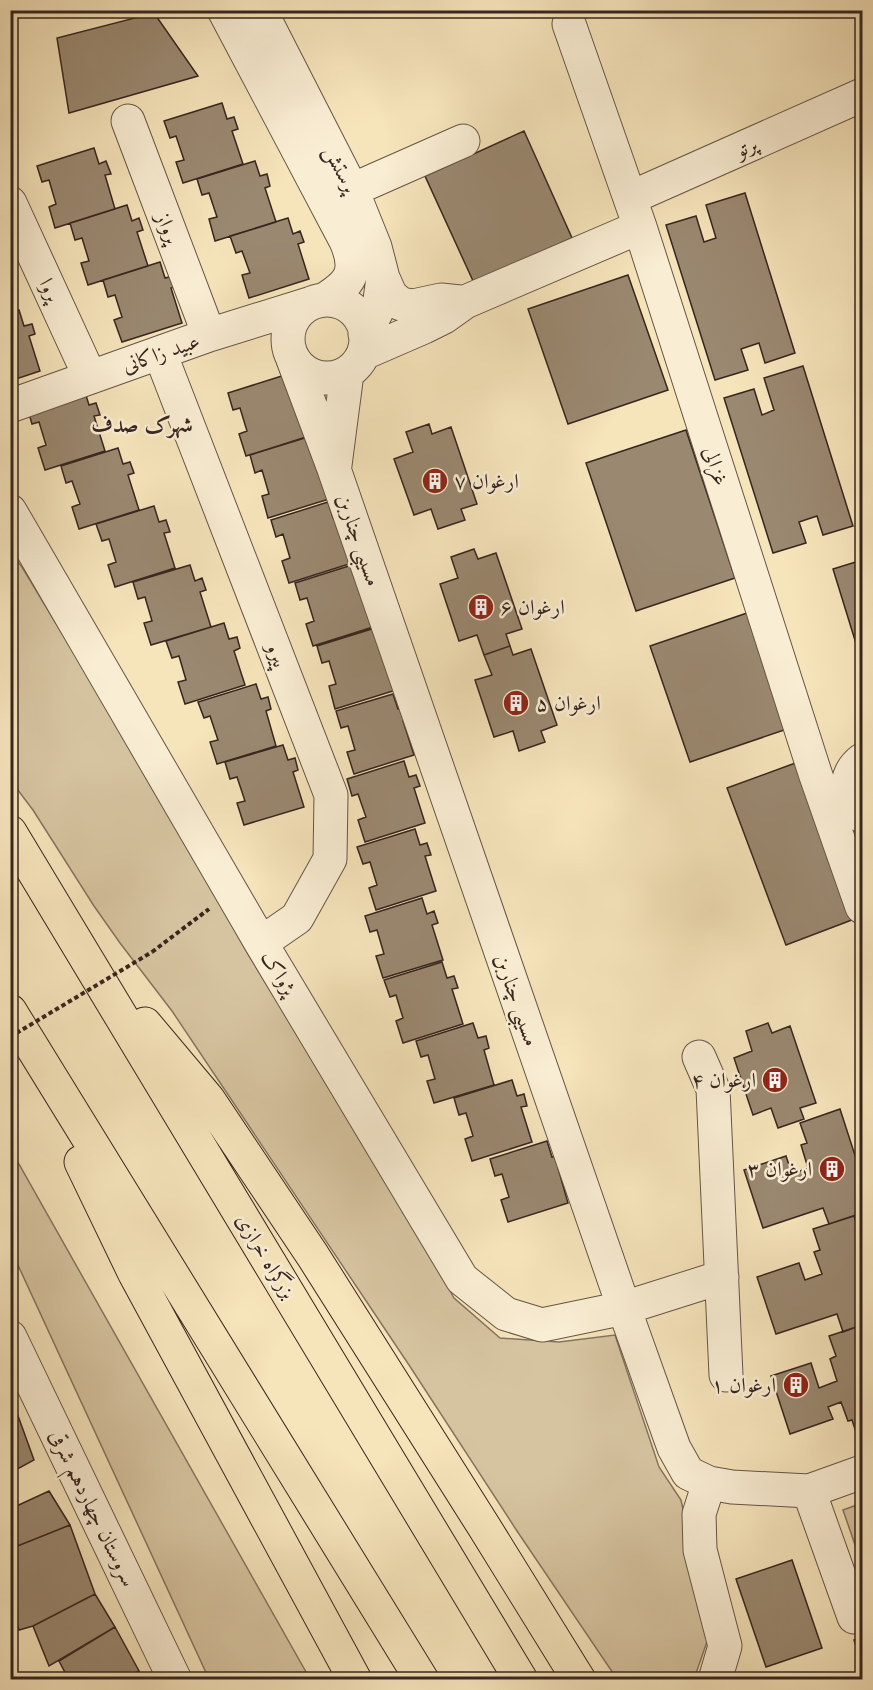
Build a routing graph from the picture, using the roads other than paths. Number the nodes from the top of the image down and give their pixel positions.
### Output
1 (224, 10) edge
2 (262, 10) edge
3 (569, 24) dead end
4 (862, 95) edge
5 (128, 121) dead end
6 (463, 141) dead end
7 (352, 190) junction
8 (10, 203) edge
9 (635, 213) junction
10 (383, 278) junction
11 (318, 302) junction
12 (465, 302) junction
13 (209, 335) junction
14 (290, 348) junction
15 (160, 353) junction
16 (359, 353) junction
17 (90, 378) junction
18 (10, 406) edge
19 (334, 469) junction
20 (10, 511) edge
21 (857, 765) edge
22 (820, 788) junction
23 (862, 816) edge
24 (10, 832) edge
25 (852, 842) edge
26 (862, 907) edge
27 (75, 940) junction
28 (261, 943) junction
29 (10, 1013) edge
30 (699, 1057) dead end
31 (722, 1277) junction
32 (624, 1308) junction
33 (10, 1337) edge
34 (726, 1375) dead end
35 (862, 1472) edge
36 (709, 1483) junction
37 (809, 1491) junction
38 (483, 1524) junction
39 (854, 1617) dead end
40 (175, 1680) edge
41 (355, 1680) edge
42 (422, 1680) edge
43 (522, 1680) edge
44 (579, 1680) edge
45 (603, 1680) edge
46 (715, 1680) edge

1 - 11 street, پرستش
2 - 7 street, پرستش
3 - 9 street, غزالی
4 - 9 street, پرتو
5 - 13 street, پرواز
6 - 7 street
7 - 10 street, پرستش
8 - 17 street, پروا
9 - 12 street
9 - 22 street, غزالی
10 - 12 street
10 - 16 street, پرستش
11 - 13 street, عبید زاکانی
11 - 14 street
11 - 16 street
12 - 16 street
13 - 14 street
13 - 15 street, عبید زاکانی
14 - 16 street
14 - 19 street, مسیبی چناربن
15 - 17 street, عبید زاکانی
15 - 28 street, پیرو
16 - 19 street, پرستش
17 - 18 street, عبید زاکانی
19 - 32 street, مسیبی چناربن
20 - 28 street, پژواک
21 - 22 street
21 - 23 street
22 - 25 street, غزالی
24 - 27 highway, بزرگراه خرازی
25 - 26 street, غزالی
27 - 38 highway
27 - 43 highway, بزرگراه خرازی
28 - 32 street, پژواک
29 - 41 highway
29 - 42 highway
30 - 31 street
31 - 32 street, پژواک
31 - 34 street
32 - 36 street, مسیبی چناربن
33 - 40 street, سروستان چهاردهم شرقی
35 - 37 street, مسیبی چناربن
36 - 37 street, مسیبی چناربن
36 - 46 street
37 - 39 street
38 - 44 highway
38 - 45 highway

